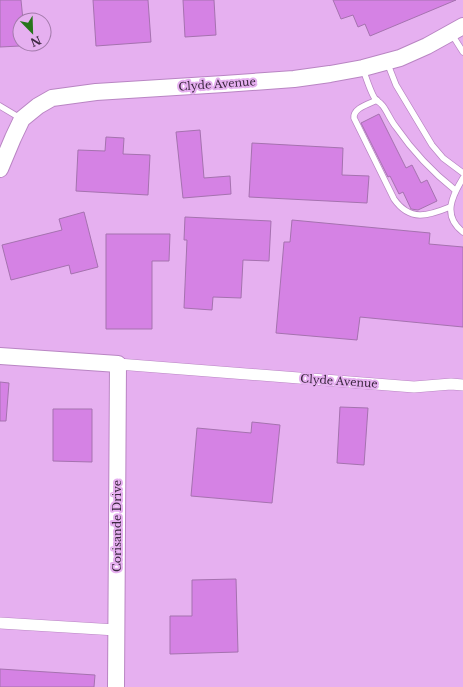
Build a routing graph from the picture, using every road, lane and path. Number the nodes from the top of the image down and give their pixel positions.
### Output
1 (457, 30) edge
2 (463, 52) edge
3 (387, 62) junction
4 (363, 68) junction
5 (377, 100) junction
6 (0, 106) edge
7 (22, 119) junction
8 (0, 168) edge
9 (463, 173) edge
10 (463, 178) edge
11 (455, 190) junction
12 (450, 207) junction
13 (463, 232) edge
14 (0, 356) edge
15 (118, 364) junction
16 (463, 385) edge
17 (0, 623) edge
18 (116, 630) junction
19 (116, 687) edge

1 - 2 lane
1 - 3 street, Clyde Avenue
3 - 4 street, Clyde Avenue
3 - 9 lane
4 - 5 lane
4 - 7 street, Clyde Avenue
5 - 11 lane
5 - 12 lane
6 - 7 lane
7 - 8 street, Clyde Avenue
10 - 11 lane
11 - 12 lane
12 - 13 lane
14 - 15 street, Clyde Avenue
15 - 16 street, Clyde Avenue
15 - 18 street, Corisande Drive
17 - 18 street
18 - 19 street, Corisande Drive

